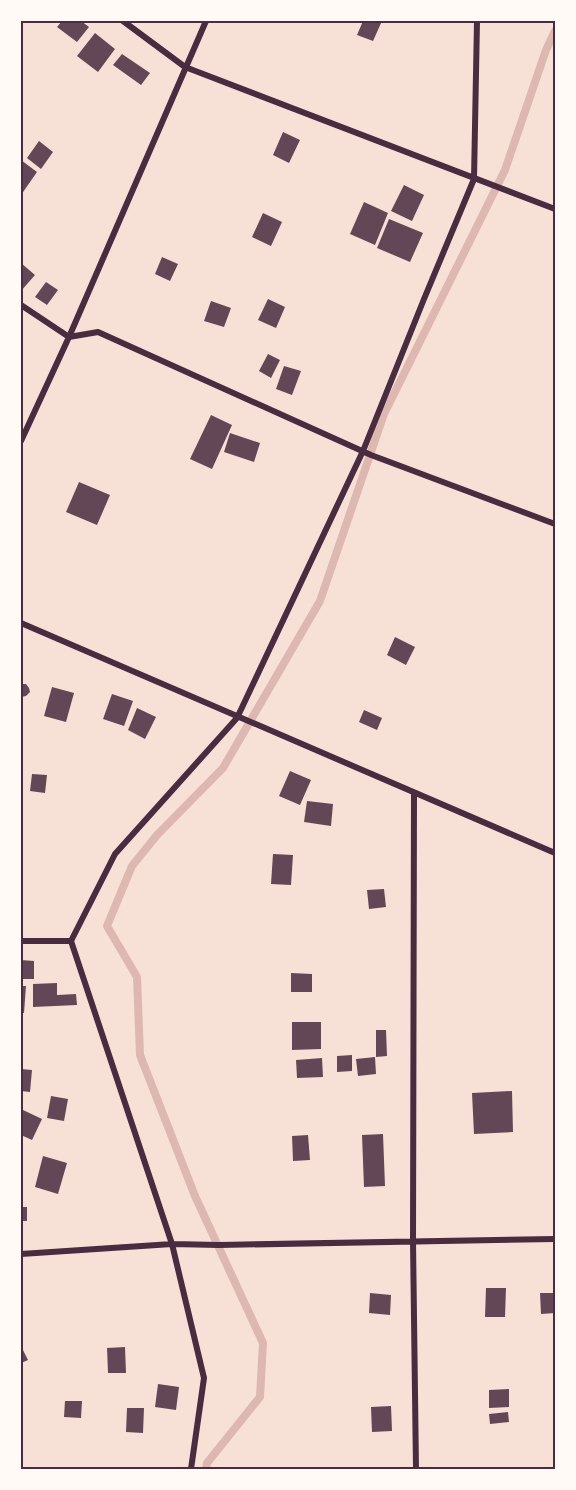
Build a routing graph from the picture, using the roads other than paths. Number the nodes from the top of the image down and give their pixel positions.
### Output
1 (123, 21) edge
2 (206, 21) edge
3 (477, 21) edge
4 (185, 67) junction
5 (474, 179) junction
6 (555, 209) edge
7 (21, 305) edge
8 (69, 337) junction
9 (21, 441) edge
10 (363, 452) junction
11 (555, 524) edge
12 (21, 623) edge
13 (237, 718) junction
14 (414, 793) junction
15 (555, 853) edge
16 (21, 941) edge
17 (71, 941) junction
18 (555, 1239) edge
19 (413, 1241) junction
20 (172, 1244) junction
21 (21, 1254) edge
22 (191, 1469) edge
23 (416, 1469) edge

1 - 4 street
2 - 4 street
3 - 5 street
4 - 5 street
4 - 8 street
5 - 6 street
5 - 10 street
7 - 8 street
8 - 9 street
8 - 10 street
10 - 11 street
10 - 13 street
12 - 13 street
13 - 14 street
13 - 17 street
14 - 15 street
14 - 19 street
16 - 17 street
17 - 20 street
18 - 19 street
19 - 20 street
19 - 23 street
20 - 21 street
20 - 22 street

